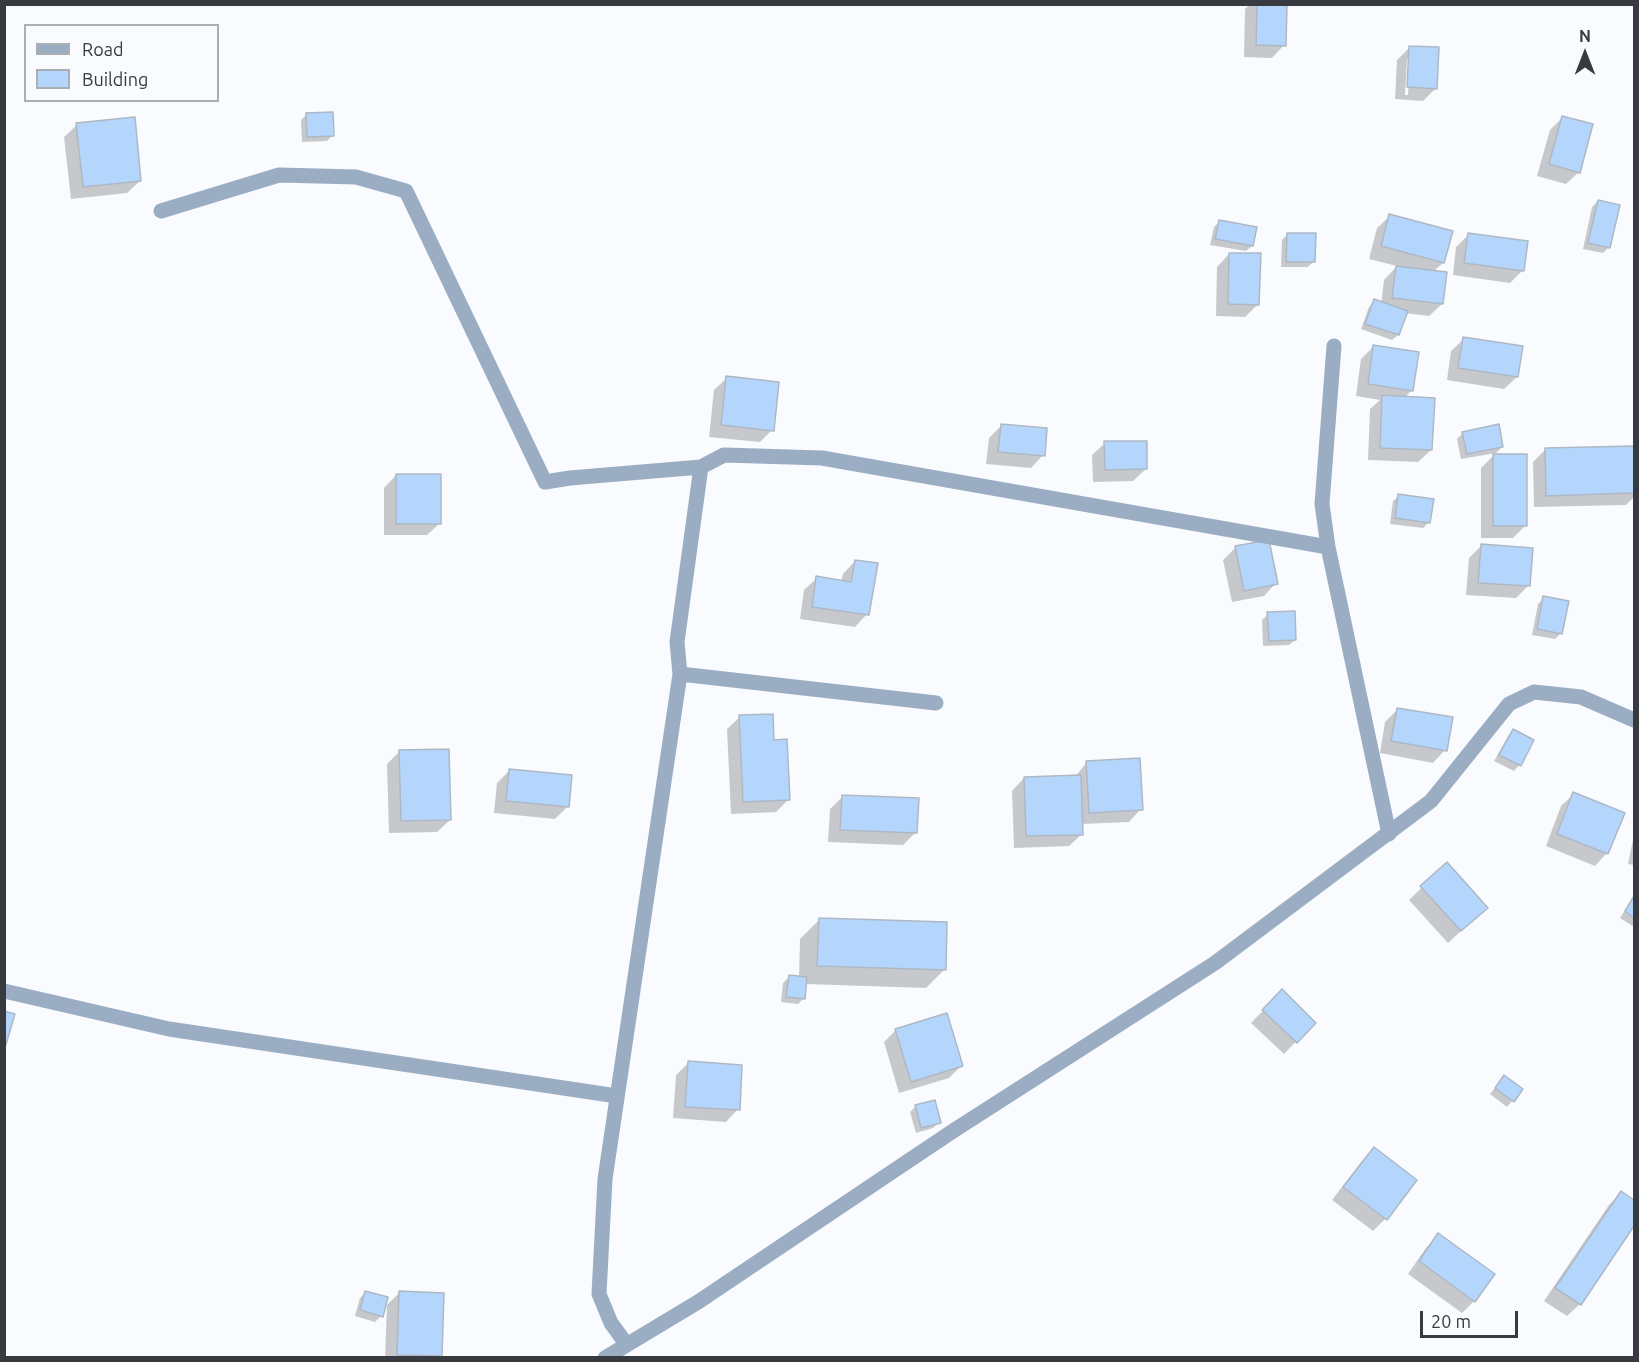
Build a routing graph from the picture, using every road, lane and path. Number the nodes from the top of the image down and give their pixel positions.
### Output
1 (161, 211) dead end
2 (1334, 346) dead end
3 (701, 466) junction
4 (1328, 547) junction
5 (680, 674) junction
6 (936, 703) dead end
7 (1635, 720) edge
8 (1389, 834) junction
9 (4, 991) edge
10 (617, 1096) junction
11 (627, 1345) junction
12 (605, 1358) edge

1 - 3 street
2 - 4 street
3 - 4 street
3 - 5 street
4 - 8 street
5 - 6 street
5 - 10 street
7 - 8 street
8 - 11 street
9 - 10 street
10 - 11 street
11 - 12 street

